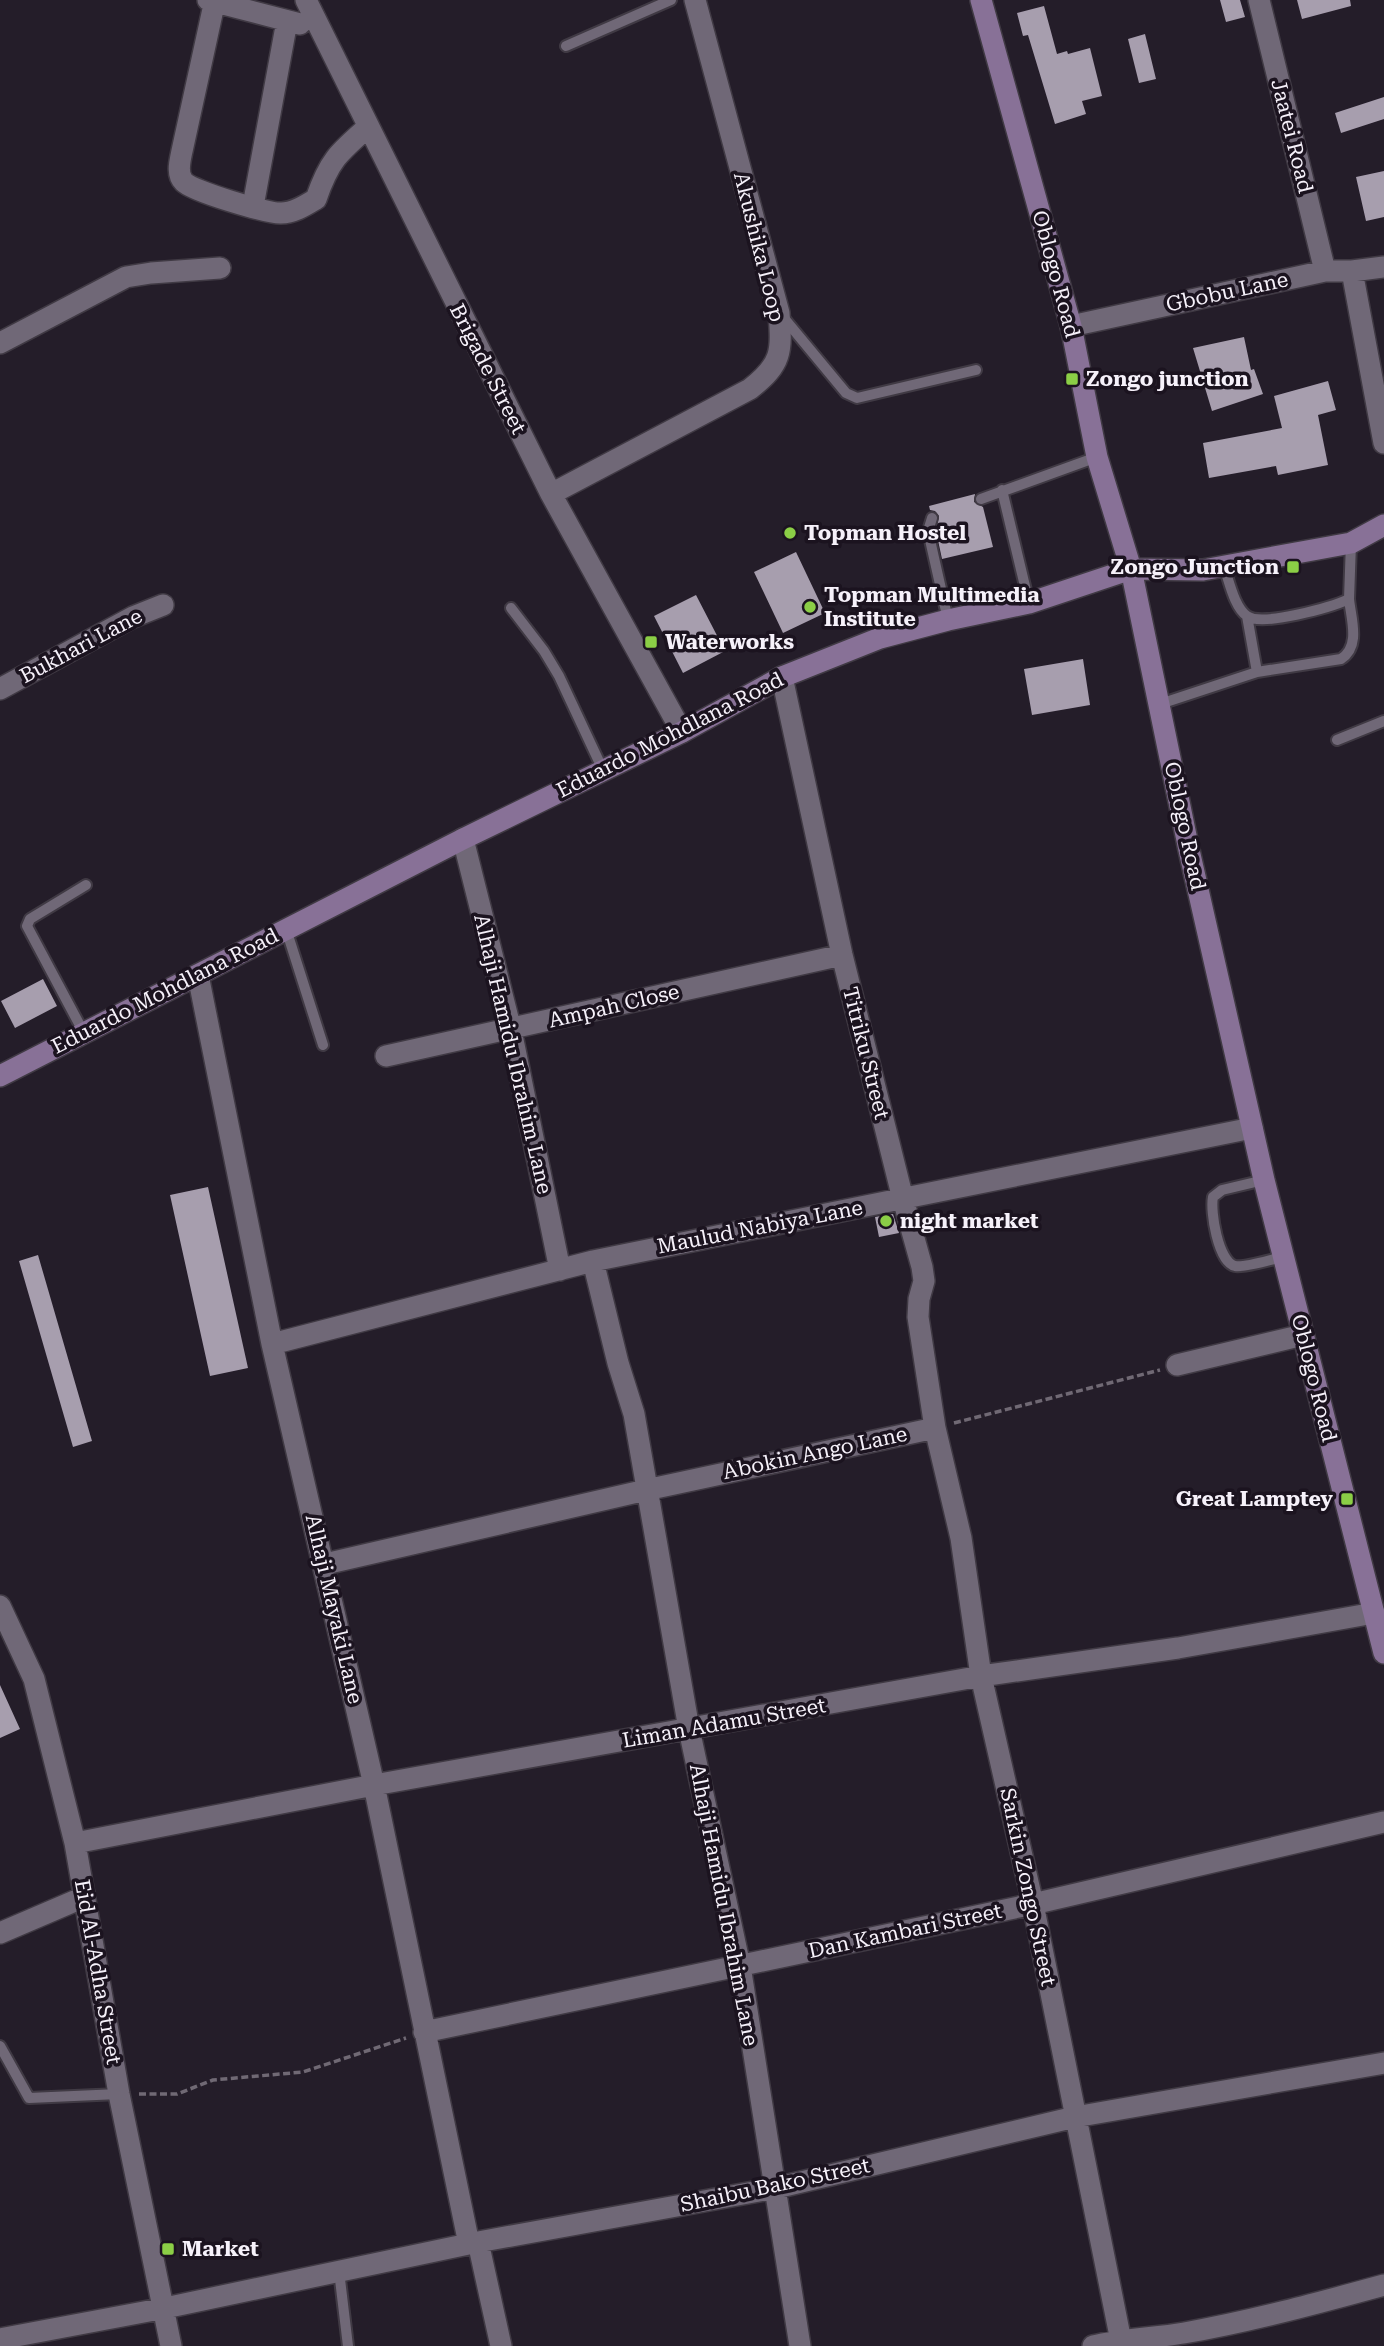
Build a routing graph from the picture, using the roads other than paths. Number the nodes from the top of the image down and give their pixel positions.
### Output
1 (213, 0) edge
2 (306, 0) edge
3 (671, 0) edge
4 (695, 0) edge
5 (981, 0) edge
6 (1259, 0) edge
7 (287, 21) junction
8 (320, 29) junction
9 (566, 47) dead end
10 (368, 127) junction
11 (253, 206) junction
12 (1384, 267) edge
13 (220, 268) dead end
14 (1325, 271) junction
15 (1352, 271) junction
16 (779, 313) junction
17 (1071, 326) junction
18 (0, 343) edge
19 (976, 370) dead end
20 (1384, 443) edge
21 (1097, 457) junction
22 (1002, 490) junction
23 (551, 494) junction
24 (981, 499) dead end
25 (932, 518) dead end
26 (1384, 525) edge
27 (1351, 543) junction
28 (1224, 566) junction
29 (1131, 569) junction
30 (1349, 599) junction
31 (1029, 603) junction
32 (163, 605) dead end
33 (511, 608) dead end
34 (1247, 616) junction
35 (948, 620) junction
36 (1257, 672) junction
37 (782, 677) junction
38 (0, 689) edge
39 (1160, 704) junction
40 (1384, 721) edge
41 (682, 732) junction
42 (1337, 740) dead end
43 (603, 770) junction
44 (463, 839) junction
45 (86, 885) dead end
46 (286, 929) junction
47 (842, 955) junction
48 (198, 975) junction
49 (511, 1030) junction
50 (84, 1033) junction
51 (323, 1045) dead end
52 (386, 1056) dead end
53 (0, 1076) edge
54 (1252, 1128) junction
55 (1264, 1180) junction
56 (902, 1199) junction
57 (1283, 1257) junction
58 (593, 1261) junction
59 (560, 1270) junction
60 (1303, 1335) junction
61 (272, 1344) junction
62 (1177, 1365) road end
63 (935, 1428) junction
64 (646, 1489) junction
65 (325, 1564) junction
66 (0, 1606) edge
67 (1374, 1612) junction
68 (6, 1636) edge
69 (1384, 1653) edge
70 (981, 1676) junction
71 (689, 1729) junction
72 (374, 1785) junction
73 (1384, 1822) edge
74 (75, 1843) junction
75 (84, 1897) junction
76 (1033, 1904) junction
77 (0, 1933) edge
78 (740, 1966) junction
79 (424, 2032) junction
80 (0, 2046) edge
81 (1384, 2063) edge
82 (119, 2094) junction
83 (1076, 2117) junction
84 (776, 2188) junction
85 (474, 2243) junction
86 (339, 2272) junction
87 (1384, 2285) edge
88 (165, 2308) junction
89 (0, 2339) edge
90 (1122, 2343) edge
91 (171, 2346) edge
92 (348, 2346) edge
93 (501, 2346) edge
94 (800, 2346) edge
95 (1093, 2346) edge

1 - 7 street
1 - 11 street
2 - 8 street, Brigade Street
3 - 9 lane
4 - 16 street, Akushika Loop
5 - 17 main road, Oblogo Road
6 - 14 street, Jaatei Road
7 - 8 street
7 - 11 street
8 - 10 street, Brigade Street
10 - 11 street
10 - 23 street, Brigade Street
12 - 15 street, Gbobu Lane
13 - 18 street
14 - 15 street, Gbobu Lane
14 - 17 street, Gbobu Lane
15 - 20 street
16 - 19 lane
16 - 23 street, Akushika Loop
17 - 21 main road, Oblogo Road
21 - 22 lane
21 - 29 main road, Oblogo Road
22 - 24 lane
22 - 31 lane
23 - 41 street, Brigade Street
25 - 35 lane
26 - 27 main road, Eduardo Mohdlana Road
27 - 28 main road, Eduardo Mohdlana Road
27 - 30 lane
28 - 29 main road, Eduardo Mohdlana Road
28 - 34 lane
29 - 31 main road, Eduardo Mohdlana Road
29 - 39 main road, Oblogo Road
30 - 34 lane
30 - 36 lane
31 - 35 main road, Eduardo Mohdlana Road
32 - 38 street, Bukhari Lane
33 - 43 lane
34 - 36 lane
35 - 37 main road, Eduardo Mohdlana Road
36 - 39 lane
37 - 41 main road, Eduardo Mohdlana Road
37 - 47 street, Titriku Street
39 - 54 main road, Oblogo Road
40 - 42 lane
41 - 43 main road, Eduardo Mohdlana Road
43 - 44 main road, Eduardo Mohdlana Road
44 - 46 main road, Eduardo Mohdlana Road
44 - 49 street, Alhaji Hamidu Ibrahim Lane
45 - 50 lane
46 - 48 main road, Eduardo Mohdlana Road
46 - 51 lane
47 - 49 street, Ampah Close
47 - 56 street, Titriku Street
48 - 50 main road, Eduardo Mohdlana Road
48 - 61 street, Alhaji Mayaki Lane
49 - 52 street, Ampah Close
49 - 59 street, Alhaji Hamidu Ibrahim Lane
50 - 53 main road, Eduardo Mohdlana Road
54 - 55 main road, Oblogo Road
54 - 56 street, Maulud Nabiya Lane
55 - 57 main road, Oblogo Road
55 - 57 lane
56 - 58 street, Maulud Nabiya Lane
56 - 63 street, Titriku Street
57 - 60 main road, Oblogo Road
58 - 59 street, Maulud Nabiya Lane
58 - 64 street, Alhaji Hamidu Ibrahim Lane
59 - 61 street, Maulud Nabiya Lane
60 - 62 street
60 - 67 main road, Oblogo Road
61 - 65 street, Alhaji Mayaki Lane
63 - 64 street, Abokin Ango Lane
63 - 70 street, Sarkin Zongo Street
64 - 65 street, Abokin Ango Lane
64 - 71 street, Alhaji Hamidu Ibrahim Lane
65 - 72 street, Alhaji Mayaki Lane
66 - 68 street, Eid Al-Adha Street
67 - 69 main road, Oblogo Road
67 - 70 street, Liman Adamu Street
68 - 74 street, Eid Al-Adha Street
70 - 71 street, Liman Adamu Street
70 - 76 street, Sarkin Zongo Street
71 - 72 street, Liman Adamu Street
71 - 78 street, Alhaji Hamidu Ibrahim Lane
72 - 74 street, Liman Adamu Street
72 - 79 street, Alhaji Mayaki Lane
73 - 76 street, Dan Kambari Street
74 - 75 street, Eid Al-Adha Street
75 - 77 street
75 - 82 street, Eid Al-Adha Street
76 - 78 street, Dan Kambari Street
76 - 83 street, Sarkin Zongo Street
78 - 79 street, Dan Kambari Street
78 - 84 street, Alhaji Hamidu Ibrahim Lane
79 - 85 street, Alhaji Mayaki Lane
80 - 82 lane
81 - 83 street, Shaibu Bako Street
82 - 88 street, Eid Al-Adha Street
83 - 84 street, Shaibu Bako Street
83 - 90 street, Sarkin Zongo Street
84 - 85 street, Shaibu Bako Street
84 - 94 street, Alhaji Hamidu Ibrahim Lane
85 - 86 street, Shaibu Bako Street
85 - 93 street, Alhaji Mayaki Lane
86 - 88 street, Shaibu Bako Street
86 - 92 lane
87 - 90 street
88 - 89 street, Shaibu Bako Street
88 - 91 street, Eid Al-Adha Street
90 - 95 street

